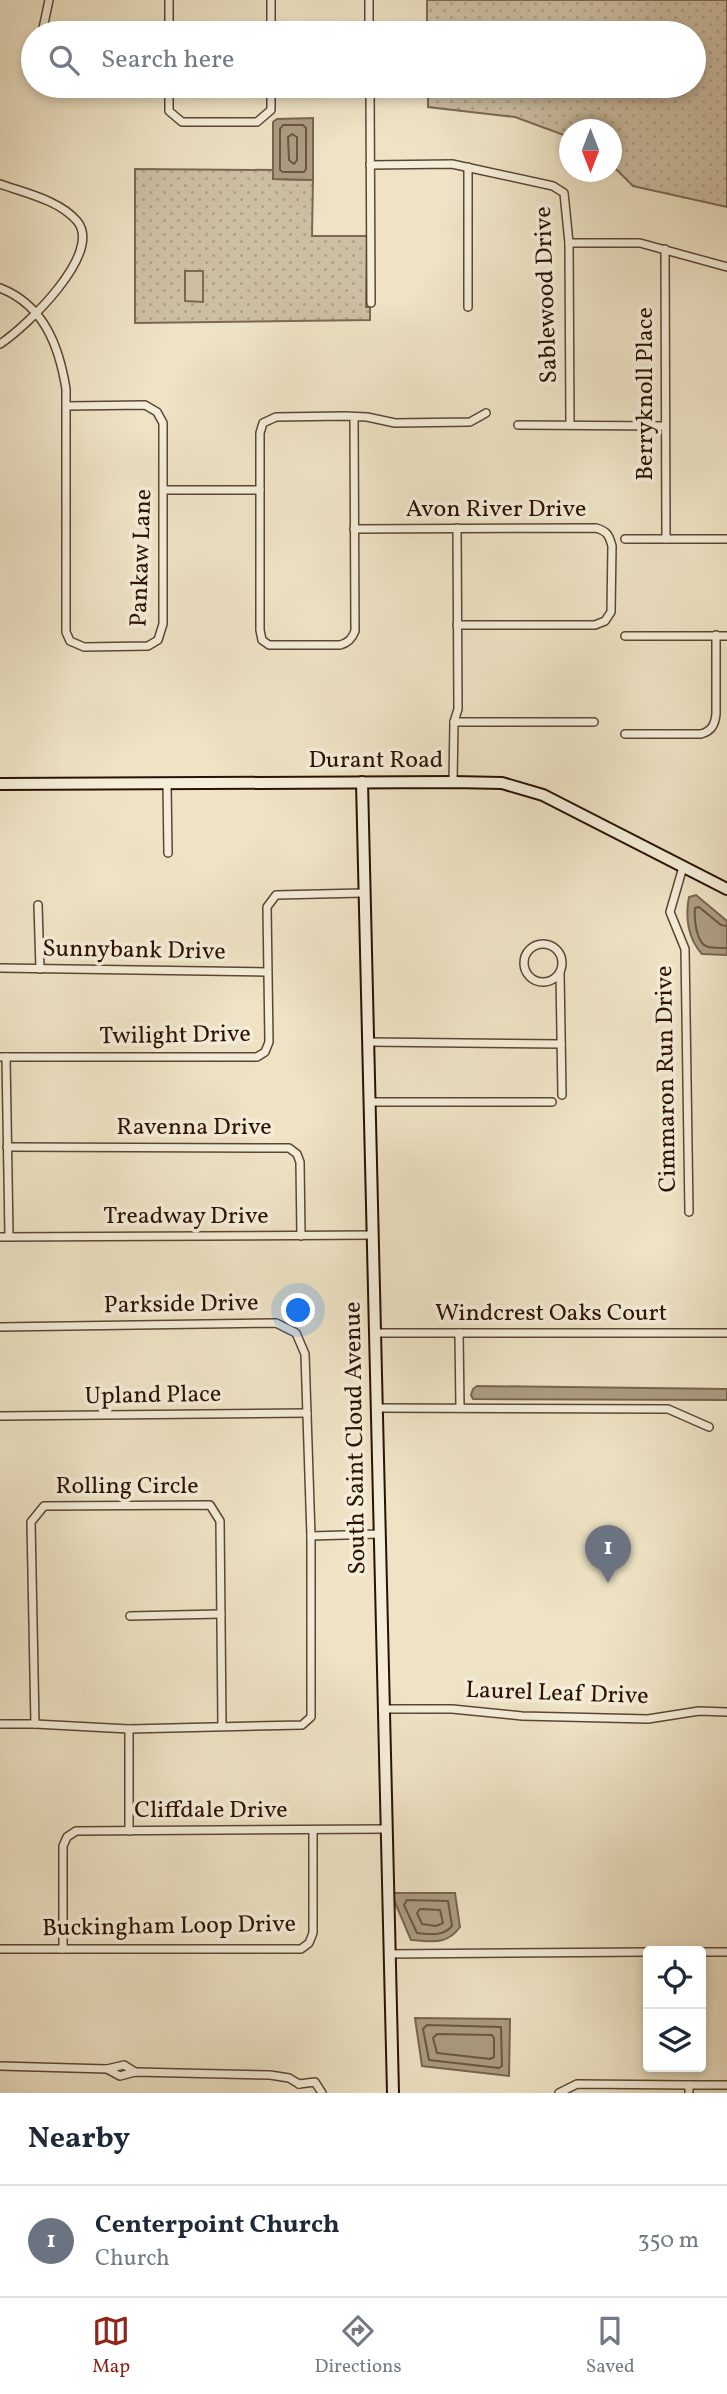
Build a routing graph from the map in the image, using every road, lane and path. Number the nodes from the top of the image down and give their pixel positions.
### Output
1 (49, 0) edge
2 (169, 0) edge
3 (271, 0) edge
4 (369, 0) edge
5 (44, 21) edge
6 (169, 21) edge
7 (271, 21) edge
8 (369, 21) edge
9 (169, 98) edge
10 (271, 98) edge
11 (370, 98) edge
12 (370, 165) junction
13 (468, 167) junction
14 (0, 184) edge
15 (569, 243) junction
16 (665, 249) junction
17 (727, 267) edge
18 (0, 288) edge
19 (370, 303) dead end
20 (468, 307) dead end
21 (36, 312) junction
22 (0, 344) edge
23 (66, 406) junction
24 (486, 413) dead end
25 (354, 416) junction
26 (518, 425) dead end
27 (570, 425) junction
28 (665, 426) junction
29 (164, 490) junction
30 (260, 490) junction
31 (457, 528) junction
32 (354, 529) junction
33 (625, 539) dead end
34 (666, 539) junction
35 (727, 539) edge
36 (457, 625) junction
37 (716, 635) junction
38 (625, 636) dead end
39 (727, 636) edge
40 (454, 722) junction
41 (594, 722) dead end
42 (625, 733) dead end
43 (362, 782) junction
44 (453, 782) junction
45 (0, 784) edge
46 (167, 784) junction
47 (168, 853) dead end
48 (683, 867) junction
49 (727, 889) edge
50 (363, 893) junction
51 (38, 905) dead end
52 (0, 968) edge
53 (40, 969) junction
54 (267, 972) junction
55 (560, 972) junction
56 (369, 1042) junction
57 (561, 1044) junction
58 (3, 1057) edge
59 (562, 1096) dead end
60 (369, 1102) junction
61 (552, 1102) dead end
62 (7, 1147) junction
63 (689, 1212) dead end
64 (373, 1235) junction
65 (4, 1236) edge
66 (302, 1236) junction
67 (0, 1327) edge
68 (375, 1333) junction
69 (459, 1333) junction
70 (727, 1333) edge
71 (376, 1408) junction
72 (460, 1408) junction
73 (307, 1413) junction
74 (0, 1416) edge
75 (709, 1427) dead end
76 (379, 1534) junction
77 (311, 1536) junction
78 (221, 1614) junction
79 (130, 1616) dead end
80 (385, 1709) junction
81 (727, 1712) edge
82 (0, 1724) edge
83 (35, 1724) junction
84 (222, 1725) junction
85 (129, 1729) junction
86 (386, 1829) junction
87 (313, 1830) junction
88 (129, 1831) junction
89 (0, 1949) edge
90 (63, 1949) junction
91 (643, 1952) edge
92 (706, 1952) edge
93 (727, 1952) edge
94 (389, 1954) junction
95 (0, 2066) edge
96 (299, 2084) junction
97 (727, 2085) edge
98 (689, 2089) edge
99 (303, 2093) edge
100 (322, 2093) edge
101 (393, 2093) edge
102 (559, 2093) edge

1 - 5 street
2 - 6 street
3 - 7 street
4 - 8 street
9 - 10 street
11 - 12 street
12 - 13 street, Sablewood Drive
12 - 19 street
13 - 15 street, Sablewood Drive
13 - 20 street
14 - 21 street
15 - 16 street
15 - 27 street, Sablewood Drive
16 - 17 street
16 - 28 street, Berryknoll Place
18 - 21 street, Pankaw Lane
21 - 22 street
21 - 23 street, Pankaw Lane
23 - 29 street, Pankaw Lane
23 - 29 street, Pankaw Lane
24 - 25 street
25 - 30 street
25 - 32 street
26 - 27 street
27 - 28 street
28 - 34 street, Berryknoll Place
29 - 30 street
30 - 32 street
31 - 32 street, Avon River Drive
31 - 36 street
31 - 36 street, Avon River Drive
33 - 34 street
34 - 35 street
36 - 40 street
37 - 38 street
37 - 39 street
37 - 42 street
40 - 41 street
40 - 44 street
43 - 44 street, Durant Road
43 - 46 street, Durant Road
43 - 50 street, South Saint Cloud Avenue
44 - 48 street, Durant Road
45 - 46 street, Durant Road
46 - 47 street
48 - 49 street, Durant Road
48 - 63 street, Cimmaron Run Drive
50 - 54 street, Twilight Drive
50 - 56 street, South Saint Cloud Avenue
51 - 53 street
52 - 53 street, Sunnybank Drive
53 - 54 street, Sunnybank Drive
54 - 58 street, Twilight Drive
55 - 55 street
55 - 57 street
56 - 57 street
56 - 60 street, South Saint Cloud Avenue
57 - 59 street
58 - 62 street
60 - 61 street
60 - 64 street, South Saint Cloud Avenue
62 - 65 street
62 - 66 street, Ravenna Drive
64 - 66 street, Treadway Drive
64 - 68 street, South Saint Cloud Avenue
65 - 66 street, Treadway Drive
67 - 73 street, Parkside Drive
68 - 69 street, Windcrest Oaks Court
68 - 71 street, South Saint Cloud Avenue
69 - 70 street, Windcrest Oaks Court
69 - 72 street
71 - 72 street
71 - 76 street, South Saint Cloud Avenue
72 - 75 street
73 - 74 street, Upland Place
73 - 77 street, Parkside Drive
76 - 77 street
76 - 80 street, South Saint Cloud Avenue
77 - 84 street, Parkside Drive
78 - 79 street
78 - 83 street, Rolling Circle
78 - 84 street, Rolling Circle
80 - 81 street, Laurel Leaf Drive
80 - 86 street, South Saint Cloud Avenue
82 - 83 street
83 - 85 street
84 - 85 street
85 - 88 street
86 - 87 street, Cliffdale Drive
86 - 94 street, South Saint Cloud Avenue
87 - 88 street, Cliffdale Drive
87 - 90 street, Buckingham Loop Drive
88 - 90 street, Cliffdale Drive
89 - 90 street, Buckingham Loop Drive
91 - 94 street
92 - 93 street
94 - 101 street, South Saint Cloud Avenue
95 - 96 street
96 - 99 street
96 - 100 street
97 - 98 street
98 - 102 street

